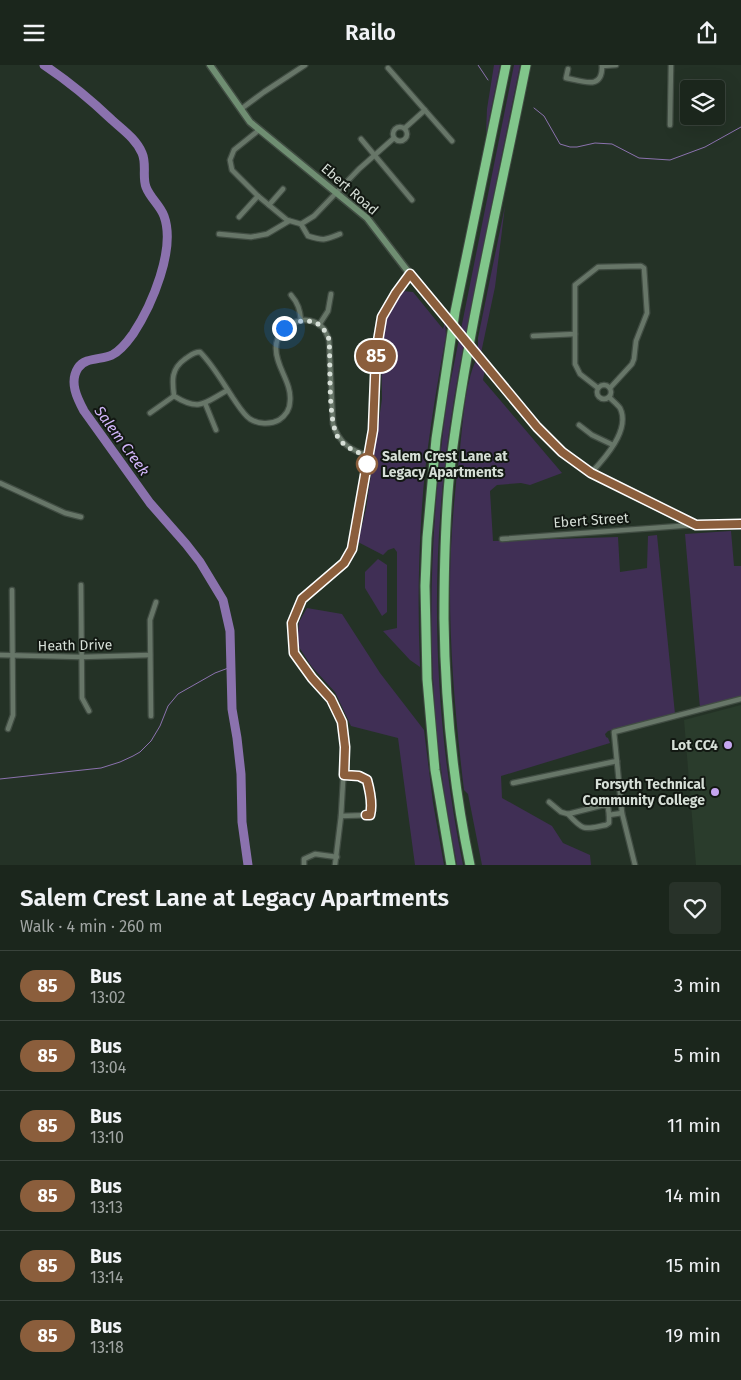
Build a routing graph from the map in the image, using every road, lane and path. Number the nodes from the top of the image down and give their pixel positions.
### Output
1 (210, 65) edge
2 (305, 65) edge
3 (506, 65) edge
4 (526, 65) edge
5 (616, 65) edge
6 (671, 65) edge
7 (602, 66) edge
8 (388, 68) dead end
9 (568, 69) dead end
10 (242, 109) junction
11 (425, 110) junction
12 (670, 125) dead end
13 (405, 129) junction
14 (258, 130) junction
15 (394, 138) junction
16 (361, 139) dead end
17 (452, 141) dead end
18 (375, 155) junction
19 (283, 189) dead end
20 (336, 192) junction
21 (258, 196) junction
22 (412, 200) dead end
23 (269, 205) junction
24 (239, 217) dead end
25 (289, 221) junction
26 (301, 224) junction
27 (218, 234) dead end
28 (340, 234) dead end
29 (410, 274) junction
30 (331, 294) dead end
31 (291, 295) dead end
32 (301, 320) junction
33 (319, 325) junction
34 (575, 334) junction
35 (533, 336) dead end
36 (610, 387) junction
37 (598, 388) junction
38 (228, 390) junction
39 (174, 396) junction
40 (609, 397) junction
41 (205, 403) junction
42 (150, 413) dead end
43 (580, 425) dead end
44 (216, 430) dead end
45 (614, 445) junction
46 (369, 456) junction
47 (591, 473) junction
48 (0, 483) edge
49 (81, 517) dead end
50 (741, 524) edge
51 (696, 525) junction
52 (502, 539) dead end
53 (82, 585) dead end
54 (12, 589) dead end
55 (156, 602) dead end
56 (0, 655) edge
57 (150, 655) junction
58 (12, 657) junction
59 (81, 657) junction
60 (741, 699) edge
61 (89, 711) dead end
62 (151, 716) dead end
63 (8, 729) dead end
64 (617, 761) junction
65 (344, 775) junction
66 (513, 783) dead end
67 (548, 802) dead end
68 (622, 813) junction
69 (568, 814) junction
70 (609, 815) junction
71 (341, 816) junction
72 (337, 857) junction
73 (635, 864) edge
74 (304, 865) edge
75 (336, 865) edge
76 (451, 865) edge
77 (470, 865) edge

1 - 10 main road, Ebert Road
2 - 10 street
3 - 76 highway
4 - 77 highway
5 - 7 street
6 - 12 street
7 - 9 street
8 - 11 street
10 - 14 main road, Ebert Road
11 - 13 street
11 - 17 street
13 - 15 street
13 - 15 street
14 - 20 main road, Ebert Road
14 - 21 street
15 - 18 street
16 - 18 street
18 - 20 street
18 - 22 street
19 - 23 street
20 - 26 street
20 - 29 main road, Ebert Road
21 - 23 street
21 - 24 street
23 - 25 street
25 - 26 street
25 - 27 street
26 - 28 street
29 - 46 street
29 - 47 main road, Ebert Road, bridge
30 - 33 street
31 - 32 street
32 - 33 street
32 - 38 street
33 - 46 street
34 - 35 street
34 - 36 street
34 - 37 street
36 - 37 street
36 - 40 street
37 - 40 street
38 - 39 street
38 - 41 street
39 - 41 street
39 - 42 street
40 - 45 street
41 - 44 street
43 - 45 street
45 - 47 street
46 - 65 street
47 - 51 main road, Ebert Road
48 - 49 street
50 - 51 main road, Ebert Street
51 - 52 street, Ebert Street
53 - 59 street
54 - 58 street
55 - 57 street
56 - 58 street, Heath Drive
57 - 59 street, Heath Drive
57 - 62 street
58 - 59 street, Heath Drive
58 - 63 street
59 - 61 street
60 - 64 street
64 - 66 street
64 - 68 street
65 - 71 street
65 - 71 street
67 - 69 street
68 - 70 street
68 - 73 street
69 - 70 street
69 - 70 street
71 - 72 street
72 - 74 street
72 - 75 street

